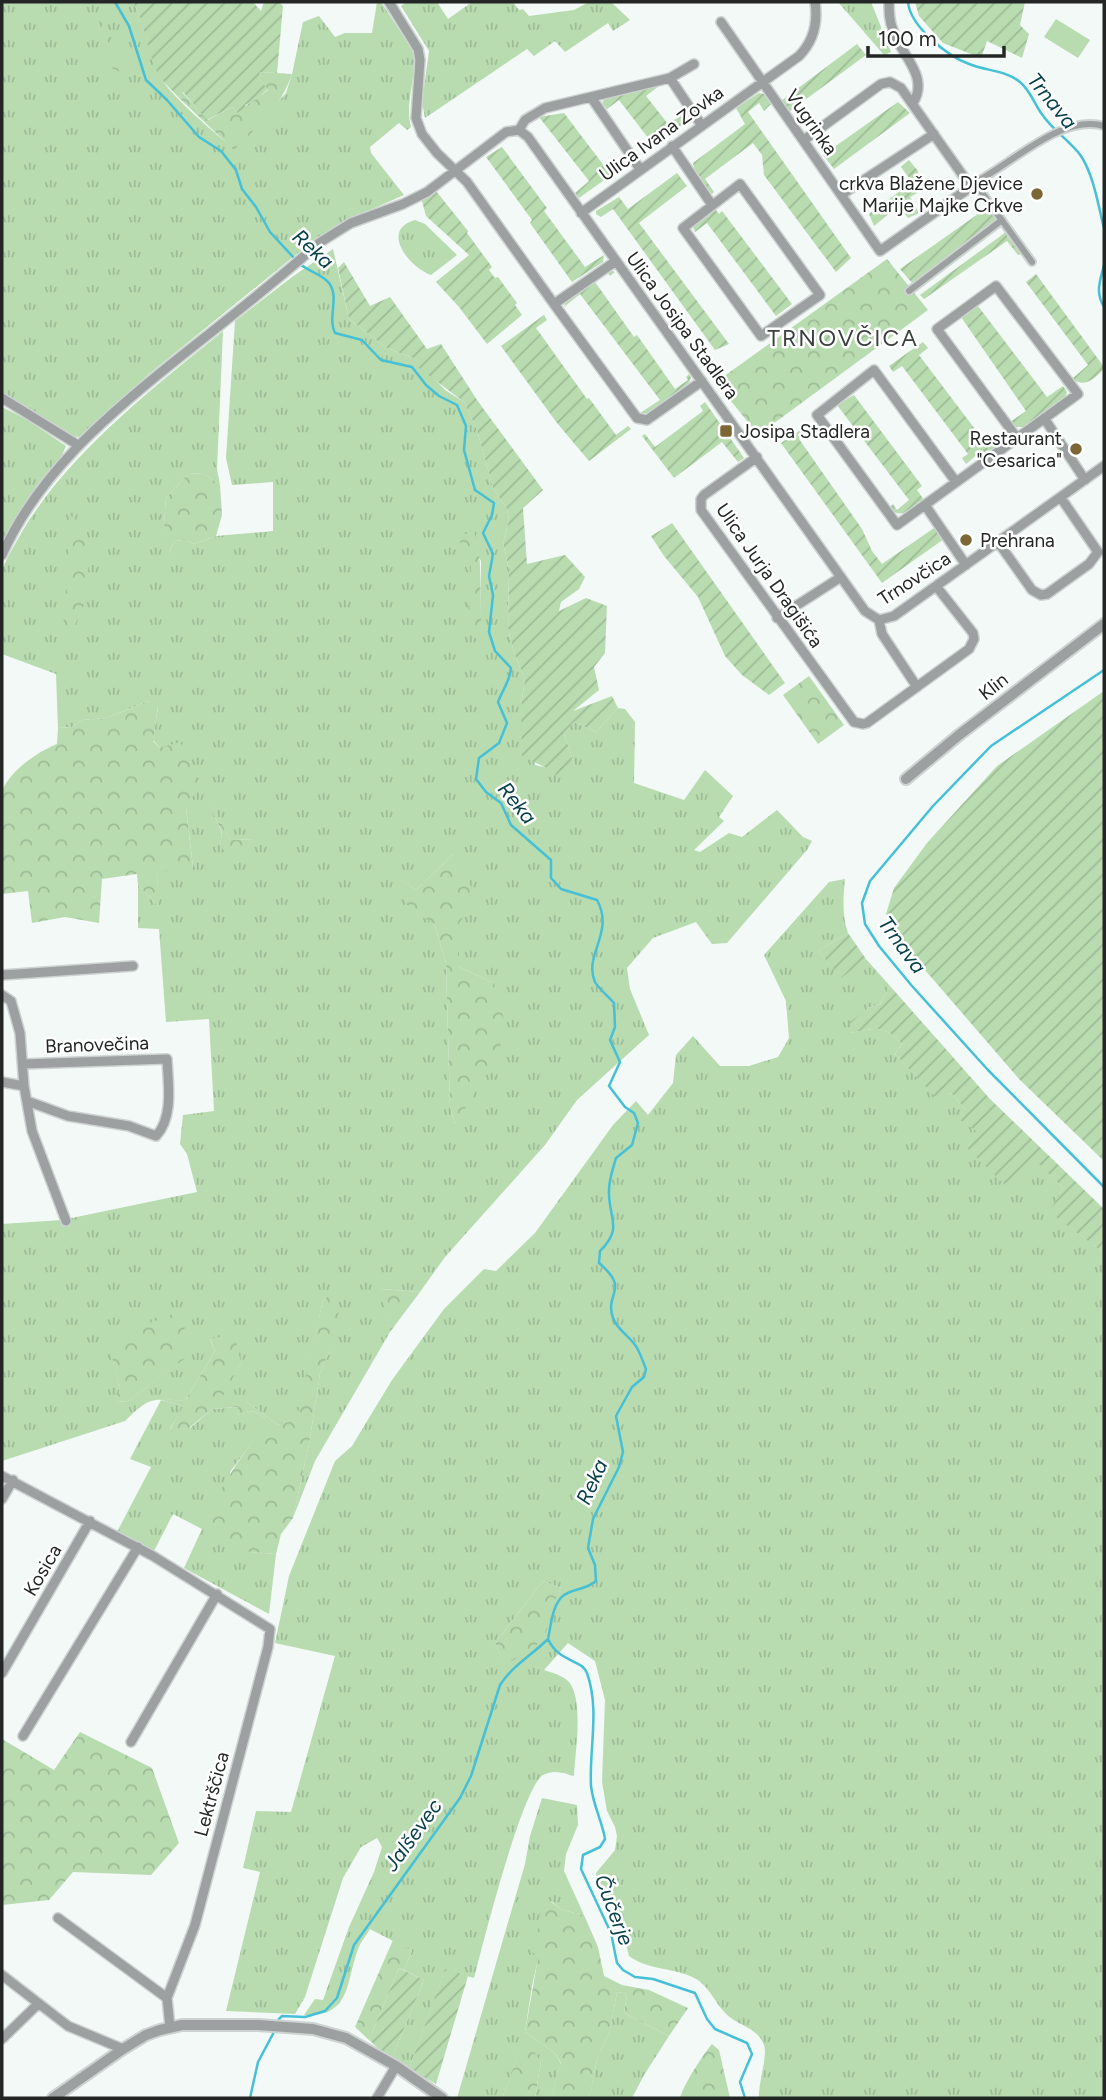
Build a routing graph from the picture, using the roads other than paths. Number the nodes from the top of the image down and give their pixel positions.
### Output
1 (389, 2) edge
2 (815, 2) edge
3 (889, 2) edge
4 (721, 22) dead end
5 (694, 64) dead end
6 (670, 78) junction
7 (762, 82) junction
8 (591, 97) junction
9 (912, 103) junction
10 (702, 126) junction
11 (1104, 127) edge
12 (519, 130) junction
13 (934, 134) junction
14 (804, 140) junction
15 (672, 146) junction
16 (640, 169) junction
17 (457, 170) junction
18 (972, 185) junction
19 (841, 195) junction
20 (712, 205) junction
21 (581, 213) junction
22 (1002, 220) junction
23 (616, 261) junction
24 (1032, 262) dead end
25 (909, 291) dead end
26 (554, 304) junction
27 (702, 381) junction
28 (2, 398) edge
29 (1044, 418) junction
30 (1017, 438) junction
31 (78, 446) junction
32 (757, 457) junction
33 (1104, 466) edge
34 (1085, 480) junction
35 (956, 482) junction
36 (1061, 498) junction
37 (925, 505) junction
38 (998, 542) junction
39 (2, 555) edge
40 (966, 565) junction
41 (841, 577) junction
42 (936, 586) junction
43 (777, 618) junction
44 (879, 620) junction
45 (1104, 624) edge
46 (917, 687) junction
47 (906, 779) dead end
48 (133, 966) dead end
49 (2, 975) edge
50 (2, 995) edge
51 (23, 1064) junction
52 (2, 1082) edge
53 (24, 1086) junction
54 (27, 1101) junction
55 (66, 1221) dead end
56 (2, 1476) edge
57 (13, 1480) junction
58 (2, 1499) edge
59 (90, 1521) junction
60 (138, 1547) junction
61 (217, 1594) junction
62 (2, 1673) edge
63 (23, 1736) dead end
64 (131, 1742) dead end
65 (58, 1918) dead end
66 (2, 1975) edge
67 (167, 1998) junction
68 (38, 2004) junction
69 (170, 2027) junction
70 (2, 2039) edge
71 (124, 2049) junction
72 (396, 2066) junction
73 (54, 2098) edge
74 (377, 2098) edge
75 (442, 2098) edge

1 - 17 street
2 - 7 street, Ulica Ivana Zovka
3 - 9 street
4 - 7 street
5 - 6 street
6 - 8 street
6 - 10 street
7 - 10 street, Ulica Ivana Zovka
7 - 14 street, Vugrinka
8 - 12 street
8 - 16 street
9 - 13 street
9 - 14 street
10 - 15 street, Ulica Ivana Zovka
11 - 18 street
12 - 17 street
12 - 21 street, Ulica Josipa Stadlera
13 - 18 street
13 - 19 street
14 - 19 street, Vugrinka
15 - 16 street, Ulica Ivana Zovka
15 - 20 street
16 - 21 street, Ulica Ivana Zovka
17 - 26 street
17 - 31 street
18 - 19 street, Vugrinka
18 - 22 street
20 - 20 street
21 - 23 street, Ulica Josipa Stadlera
22 - 24 street
22 - 25 street
23 - 26 street
23 - 27 street, Ulica Josipa Stadlera
26 - 27 street
27 - 32 street, Ulica Josipa Stadlera
28 - 31 street
29 - 30 street
29 - 30 street
29 - 34 street
30 - 35 street
31 - 39 street
32 - 41 street, Ulica Josipa Stadlera
32 - 43 street, Ulica Jurja Dragišića
33 - 34 street, Trnovčica
34 - 36 street, Trnovčica
35 - 37 street
35 - 37 street
36 - 38 street, Trnovčica
36 - 38 street
37 - 40 street
38 - 40 street, Trnovčica
40 - 42 street, Trnovčica
41 - 43 street
41 - 44 street, Ulica Josipa Stadlera
42 - 44 street, Trnovčica
42 - 46 street
43 - 46 street, Ulica Jurja Dragišića
44 - 46 street, Ulica Josipa Stadlera
45 - 47 street, Klin
48 - 49 street
50 - 51 street, Branovečina
51 - 53 street, Branovečina
51 - 54 street, Branovečina
52 - 53 street
53 - 54 street, Branovečina
54 - 55 street, Branovečina
56 - 57 street, Lektrščica
57 - 58 street
57 - 59 street, Lektrščica
59 - 60 street, Lektrščica
59 - 62 street, Kosica
60 - 61 street, Lektrščica
60 - 63 street
61 - 64 street
61 - 67 street, Lektrščica
65 - 67 street
66 - 68 street
67 - 69 street, Lektrščica
68 - 70 street
68 - 71 street
69 - 71 street
69 - 72 street
71 - 73 street
72 - 74 street
72 - 75 street

